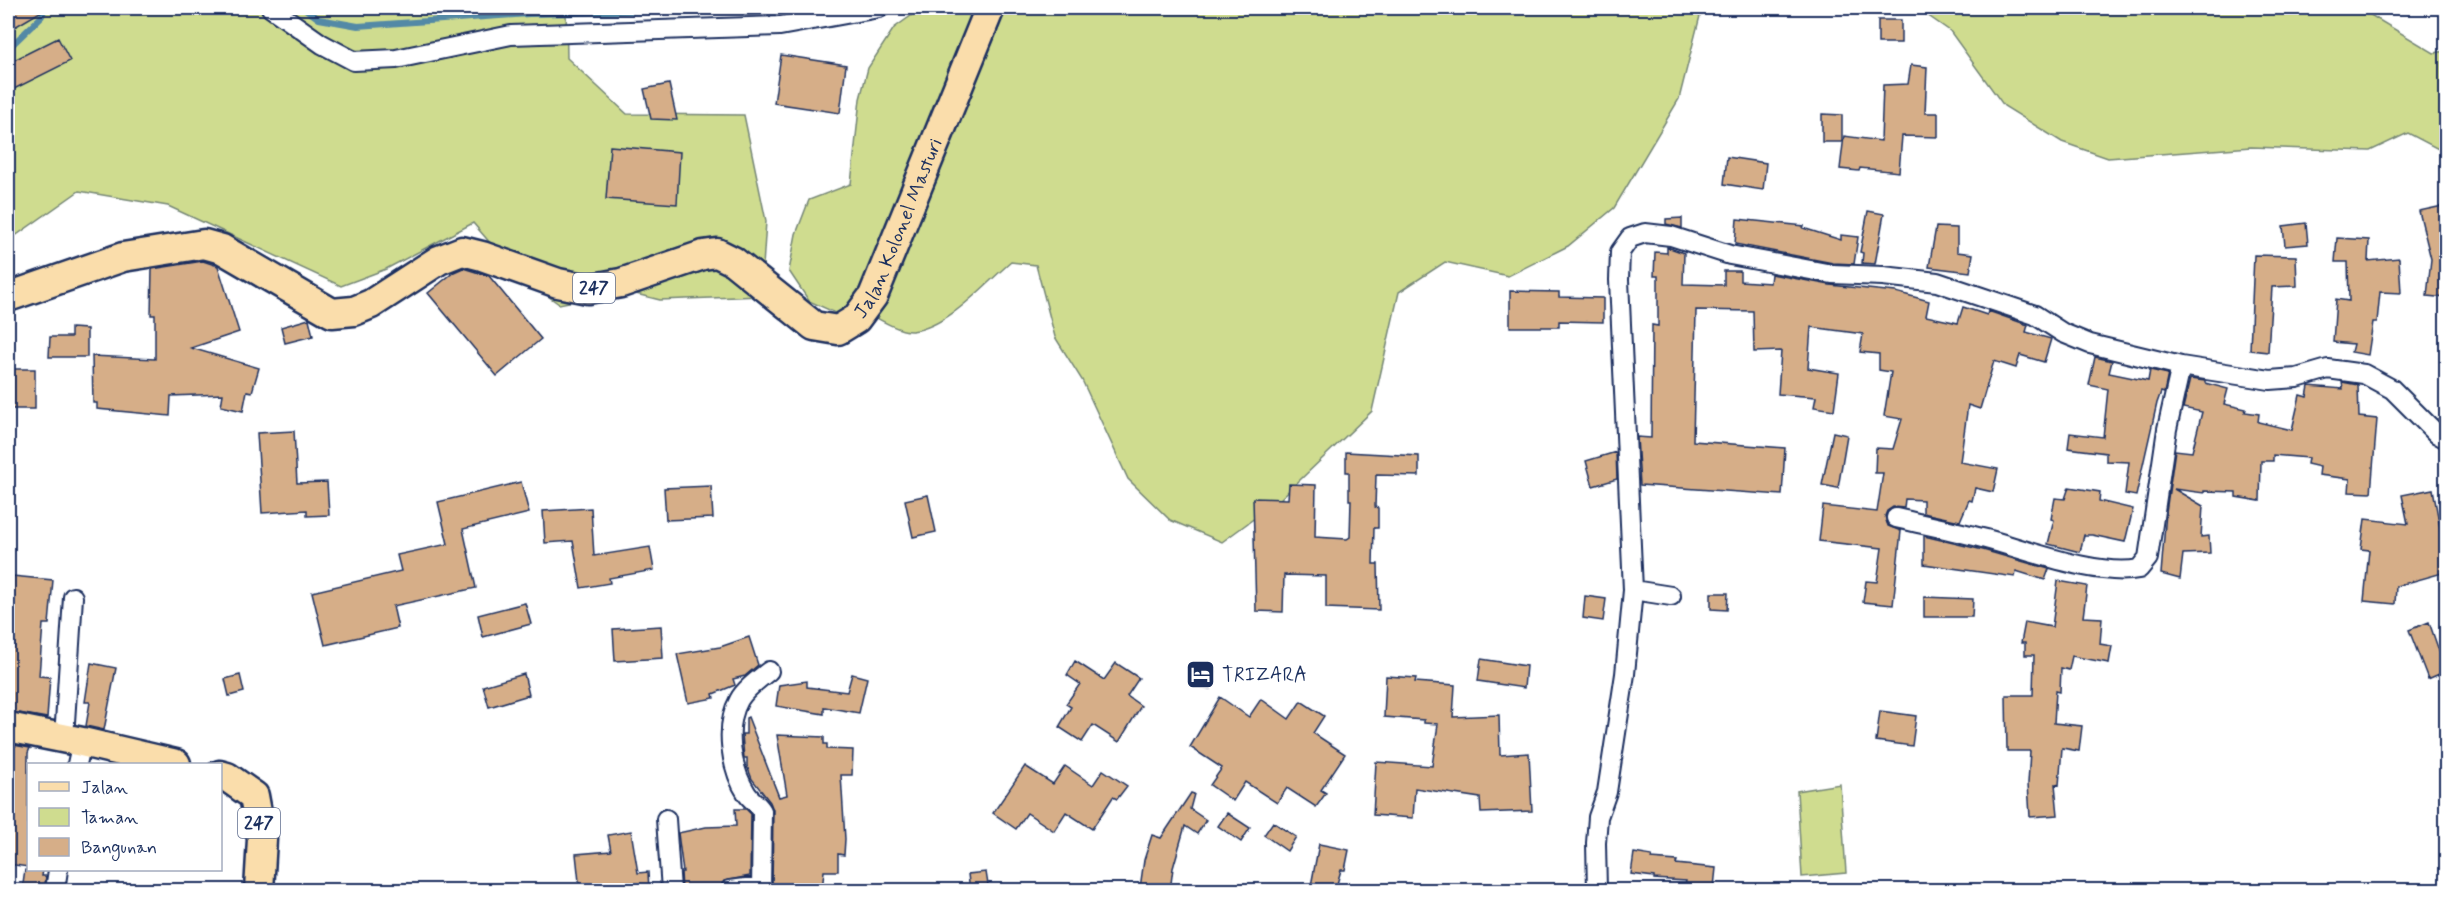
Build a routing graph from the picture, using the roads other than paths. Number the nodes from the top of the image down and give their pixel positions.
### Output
1 (271, 8) edge
2 (879, 8) edge
3 (990, 8) edge
4 (8, 297) edge
5 (2181, 366) junction
6 (2446, 439) edge
7 (1896, 518) dead end
8 (1633, 590) junction
9 (1671, 596) dead end
10 (73, 597) dead end
11 (769, 671) dead end
12 (8, 728) edge
13 (74, 748) edge
14 (164, 763) edge
15 (222, 776) edge
16 (666, 819) dead end
17 (58, 871) edge
18 (762, 888) edge
19 (55, 891) edge
20 (259, 891) edge
21 (672, 891) edge
22 (730, 891) edge
23 (1597, 891) edge

1 - 2 street
3 - 4 main road, Jalan Kolonel Masturi / 247
5 - 6 street
5 - 7 street
5 - 8 street
8 - 9 street
8 - 23 street
10 - 13 street
11 - 18 street
12 - 13 main road
13 - 14 main road
15 - 20 main road, 247
16 - 21 street
17 - 19 street
18 - 22 street

